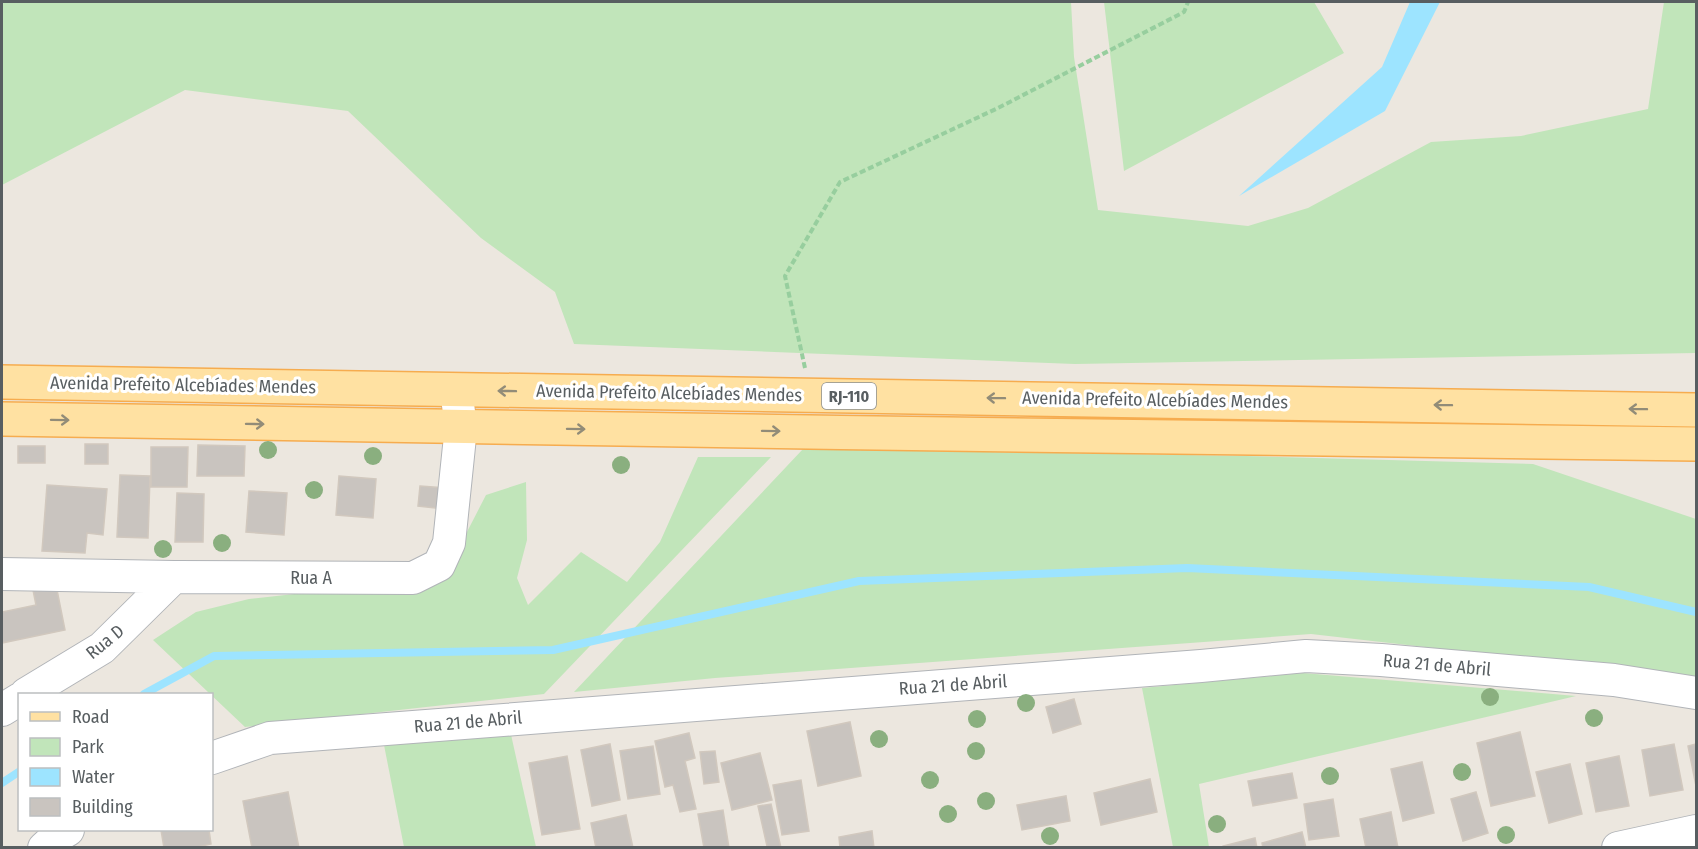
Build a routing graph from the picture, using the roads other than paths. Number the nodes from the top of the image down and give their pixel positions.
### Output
1 (2, 382) edge
2 (456, 390) junction
3 (1696, 410) edge
4 (2, 419) edge
5 (461, 427) junction
6 (1696, 444) edge
7 (2, 574) edge
8 (174, 577) junction
9 (28, 693) edge
10 (1696, 693) edge
11 (18, 700) edge
12 (2, 710) edge
13 (213, 758) edge
14 (66, 831) edge
15 (1696, 831) edge
16 (44, 848) edge
17 (1618, 848) edge

1 - 2 main road, Avenida Prefeito Alcebíades Mendes / RJ-110
3 -> 2 main road, Avenida Prefeito Alcebíades Mendes / RJ-110
2 - 5 street, Rua A
4 -> 5 main road, Avenida Prefeito Alcebíades Mendes / RJ-110
5 -> 6 main road, Avenida Prefeito Alcebíades Mendes / RJ-110
5 - 8 street, Rua A
7 - 8 street, Rua A
8 - 9 street, Rua D
10 - 13 street, Rua 21 de Abril
11 - 12 street
14 - 16 street
15 - 17 street

